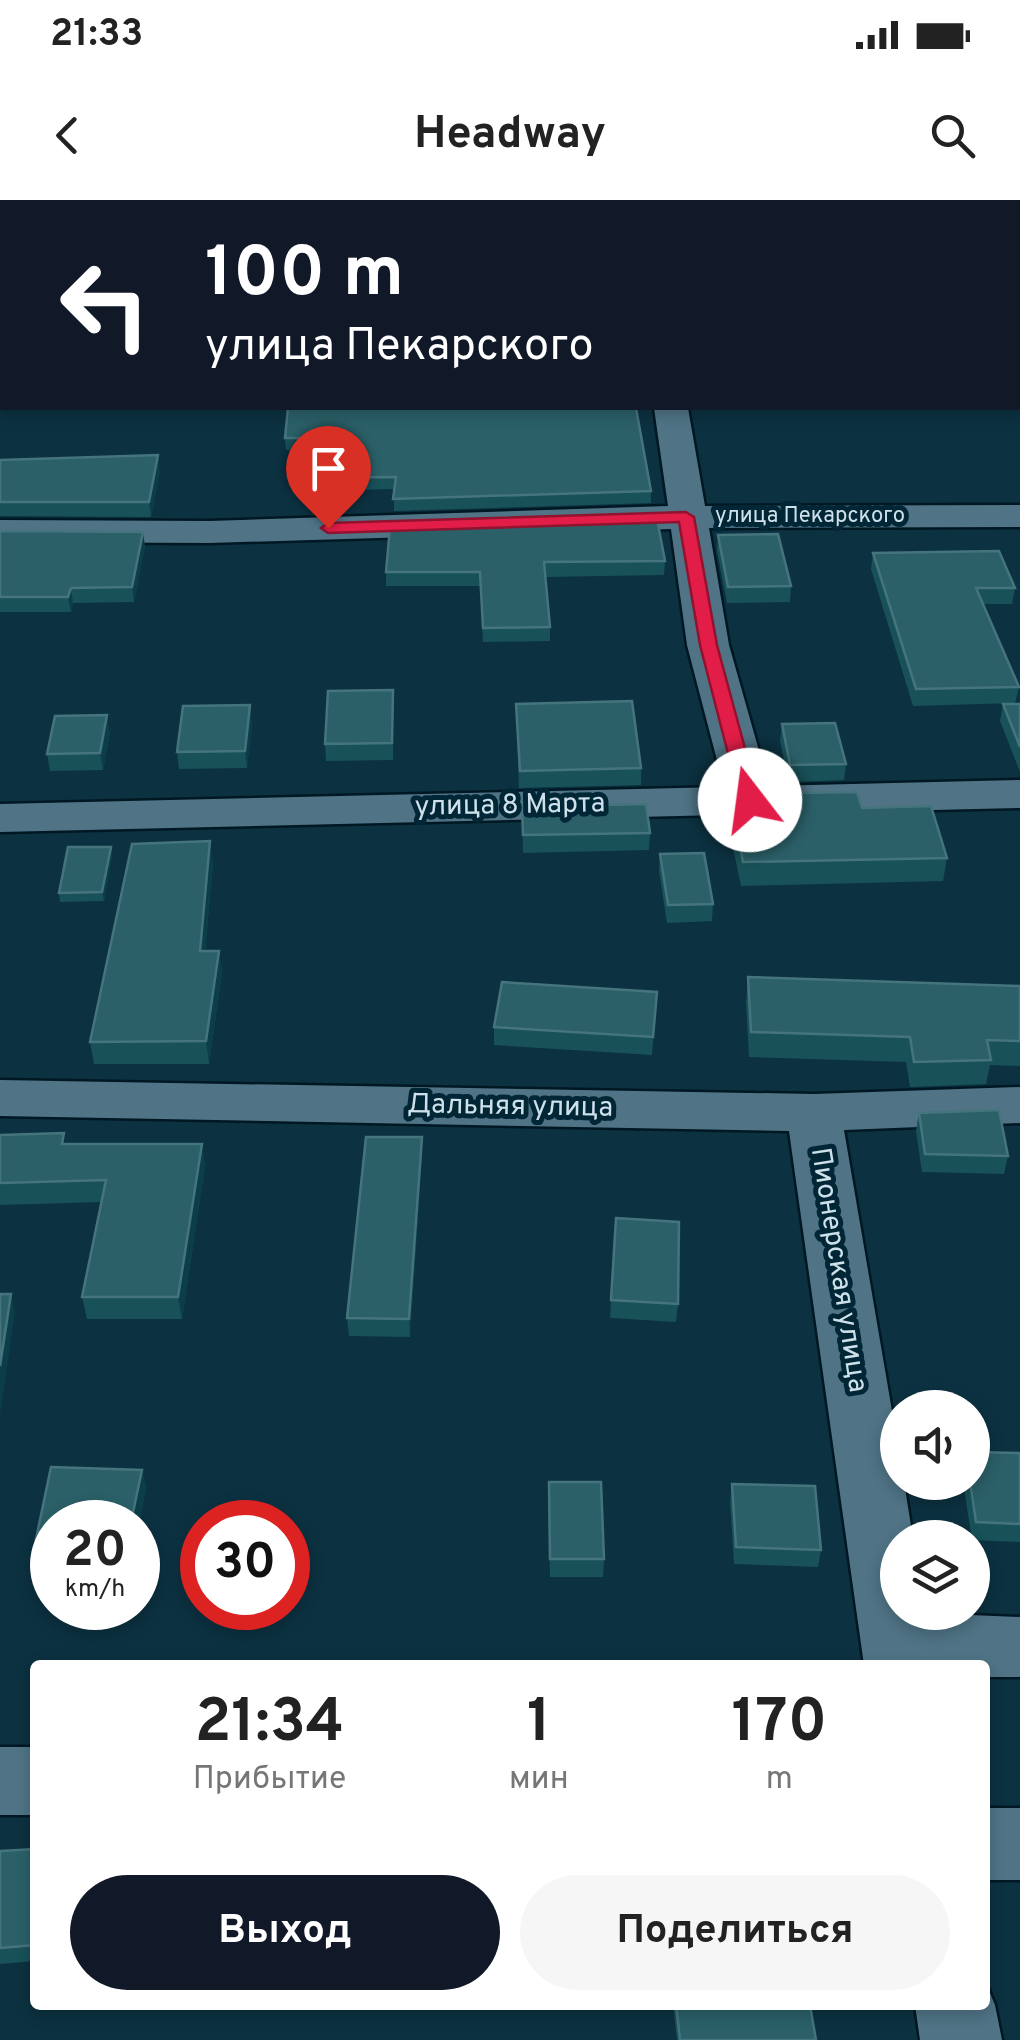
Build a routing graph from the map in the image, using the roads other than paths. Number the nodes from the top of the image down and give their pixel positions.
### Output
1 (671, 410) edge
2 (1020, 516) edge
3 (686, 517) junction
4 (0, 532) edge
5 (1020, 794) edge
6 (750, 800) junction
7 (0, 818) edge
8 (0, 1098) edge
9 (1020, 1105) edge
10 (814, 1112) junction
11 (1020, 1647) edge
12 (898, 1656) edge
13 (0, 1781) edge
14 (30, 1781) edge
15 (990, 1844) edge
16 (1020, 1844) edge
17 (956, 2010) edge
18 (961, 2040) edge

1 - 3 street
2 - 3 street, улица Пекарского
3 - 4 street, улица Пекарского
3 - 6 street
5 - 6 street, улица 8 Марта
6 - 7 street, улица 8 Марта
8 - 10 street, Дальняя улица
9 - 10 street, Дальняя улица
10 - 12 street, Пионерская улица
11 - 12 street
13 - 14 street
15 - 16 street
17 - 18 street

